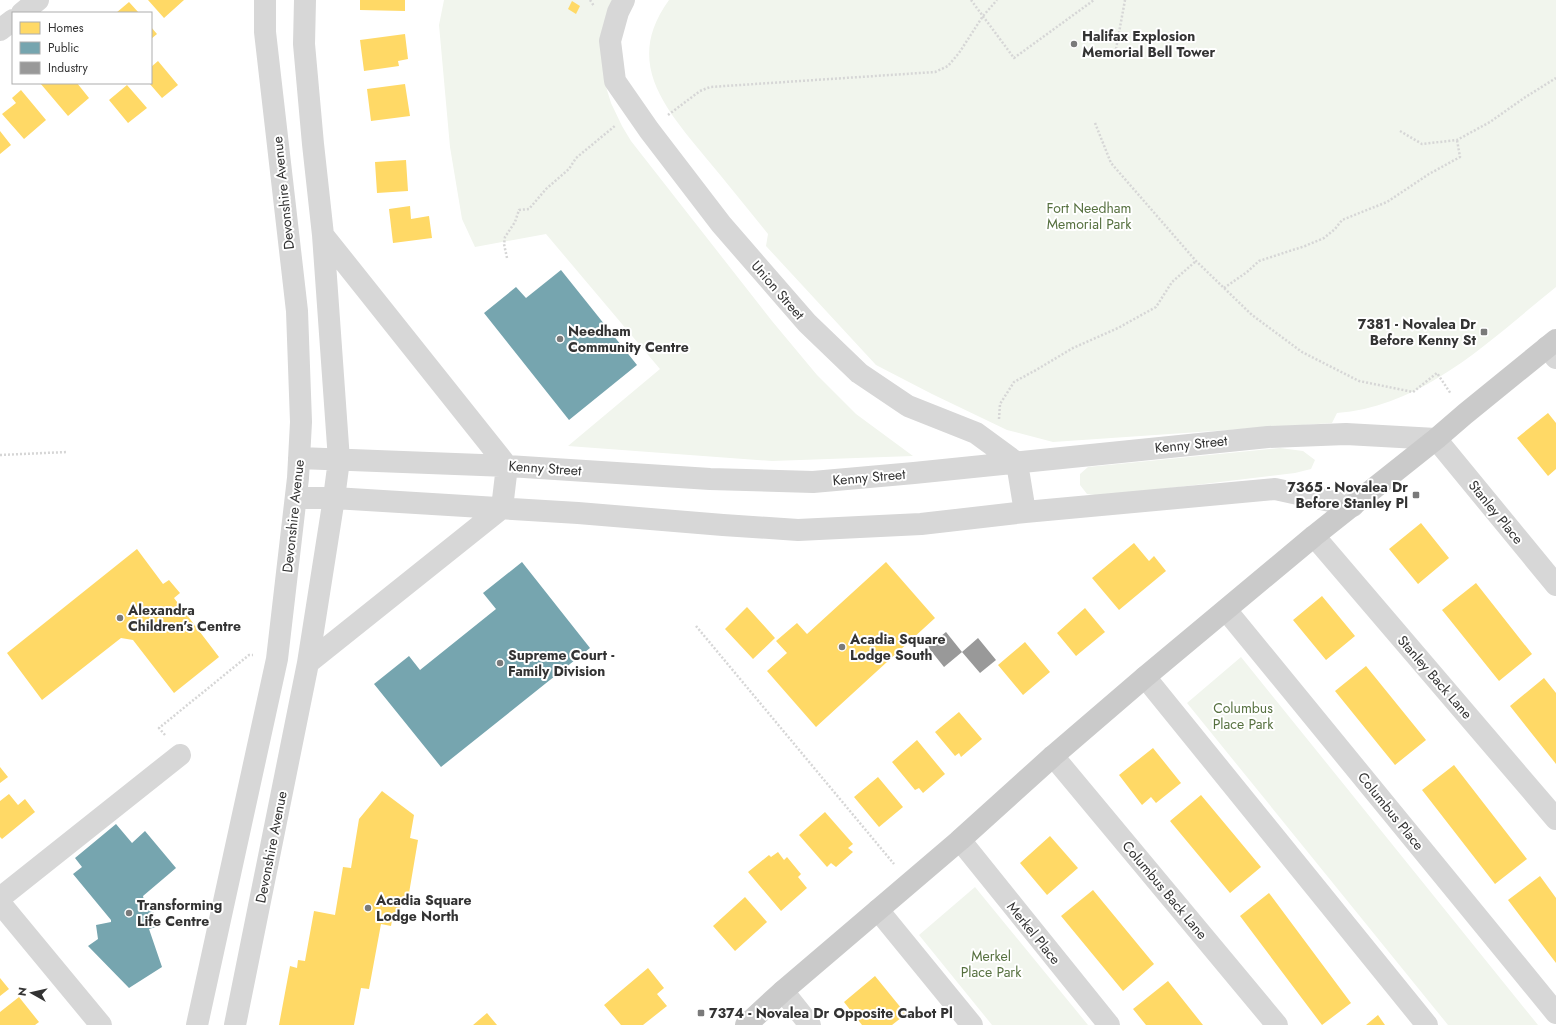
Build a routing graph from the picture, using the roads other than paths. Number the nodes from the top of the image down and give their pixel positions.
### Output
1 (38, 0) edge
2 (265, 0) edge
3 (305, 0) edge
4 (624, 0) edge
5 (23, 12) edge
6 (12, 21) edge
7 (0, 30) edge
8 (323, 235) junction
9 (1553, 349) edge
10 (1436, 439) junction
11 (299, 458) junction
12 (338, 460) junction
13 (1018, 463) junction
14 (507, 466) junction
15 (296, 498) junction
16 (334, 498) junction
17 (1353, 506) junction
18 (502, 508) junction
19 (1026, 512) junction
20 (1314, 536) junction
21 (1556, 585) edge
22 (1226, 610) junction
23 (308, 663) junction
24 (1144, 677) junction
25 (180, 755) road end
26 (1053, 756) junction
27 (1556, 819) edge
28 (960, 840) junction
29 (0, 898) edge
30 (0, 903) edge
31 (878, 910) junction
32 (783, 991) junction
33 (1556, 1013) edge
34 (101, 1025) edge
35 (197, 1025) edge
36 (235, 1025) edge
37 (746, 1025) edge
38 (810, 1025) edge
39 (972, 1025) edge
40 (1109, 1025) edge
41 (1277, 1025) edge
42 (1427, 1025) edge

1 - 5 street
2 - 11 street, Devonshire Avenue
3 - 8 street, Devonshire Avenue
4 - 13 street, Union Street
6 - 7 street
8 - 12 street, Devonshire Avenue
8 - 14 street
9 - 10 main road
10 - 13 street, Kenny Street
10 - 17 main road
10 - 21 street, Stanley Place
11 - 12 street, Kenny Street
11 - 15 street, Devonshire Avenue
12 - 14 street, Kenny Street
12 - 16 street, Devonshire Avenue
13 - 14 street, Kenny Street
13 - 19 street
14 - 18 street
15 - 16 street
15 - 35 street, Devonshire Avenue
16 - 18 street
16 - 23 street, Devonshire Avenue
17 - 19 street
17 - 20 main road
18 - 19 street
18 - 23 street
20 - 22 main road
20 - 27 street, Stanley Back Lane
22 - 24 main road
22 - 33 street, Columbus Place
23 - 36 street, Devonshire Avenue
24 - 26 main road
24 - 42 street
25 - 29 street
26 - 28 main road
26 - 41 street, Columbus Back Lane
28 - 31 main road
28 - 40 street, Merkel Place
30 - 34 street
31 - 32 main road
31 - 39 street
32 - 37 main road
32 - 38 street

